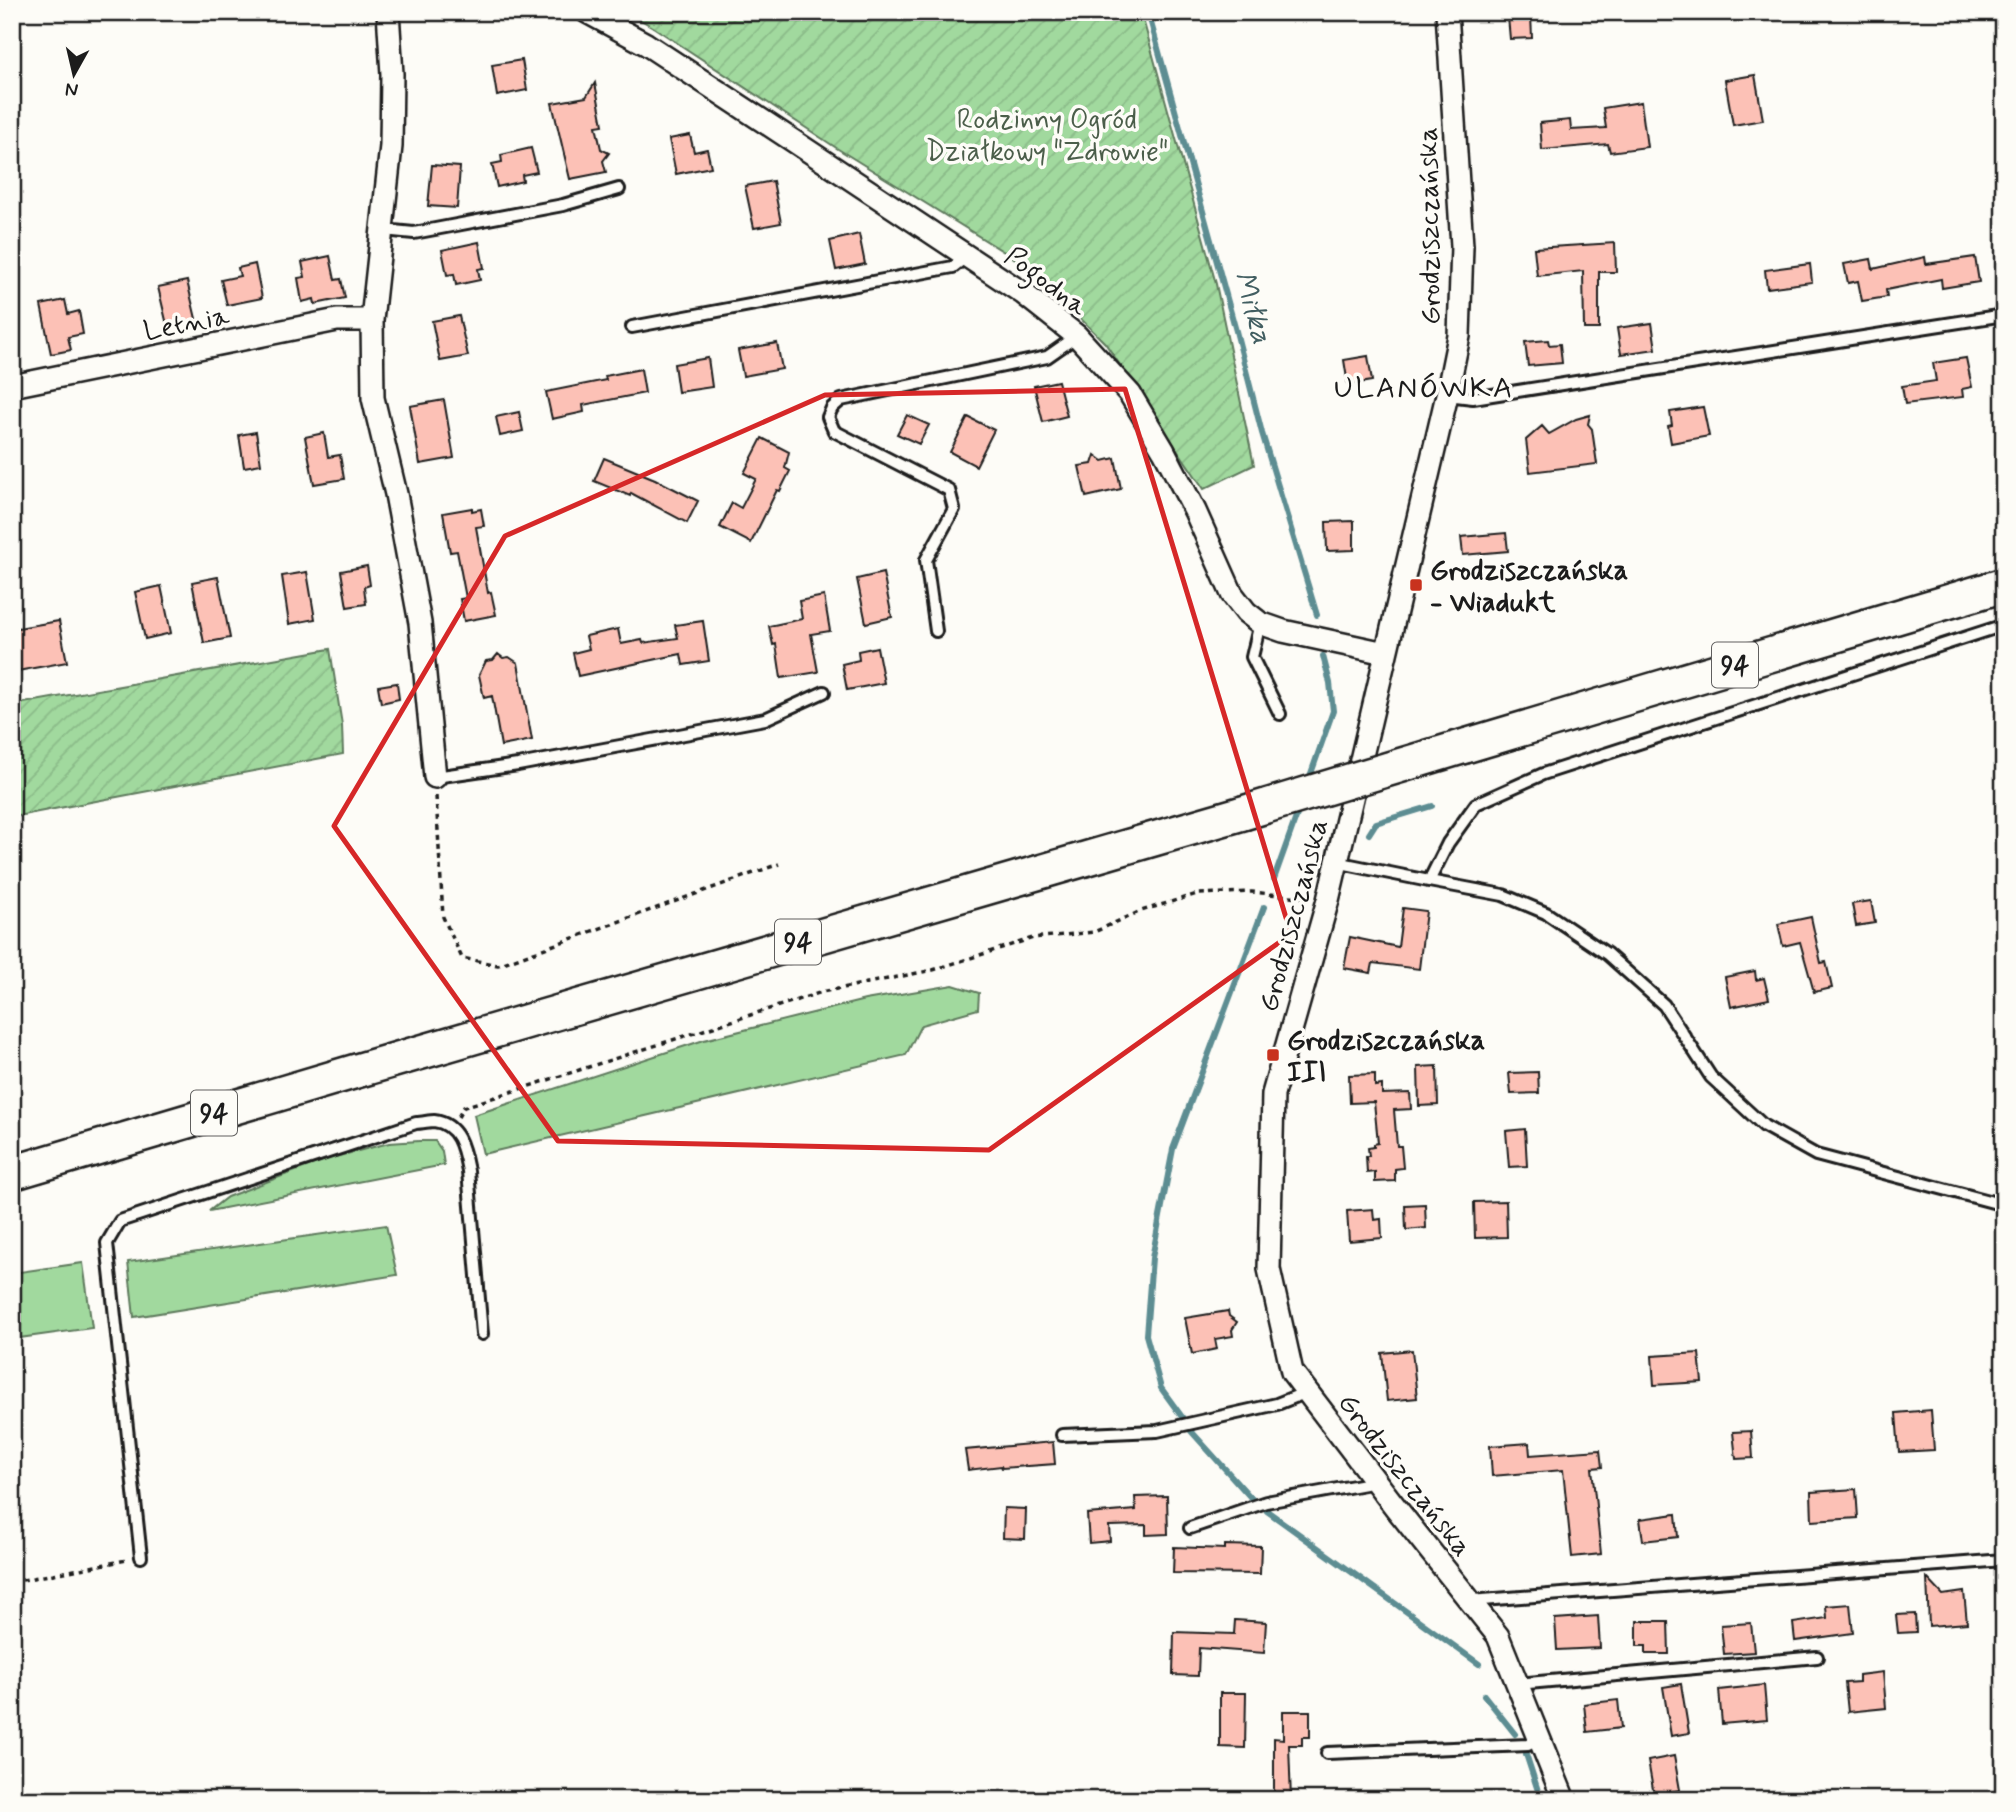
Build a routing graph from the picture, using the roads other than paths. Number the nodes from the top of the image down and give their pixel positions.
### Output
1 (388, 12) edge
2 (587, 12) edge
3 (1447, 12) edge
4 (619, 190) dead end
5 (383, 230) junction
6 (967, 256) junction
7 (2004, 315) edge
8 (372, 320) junction
9 (632, 327) dead end
10 (1077, 336) junction
11 (12, 386) edge
12 (1447, 396) junction
13 (2004, 585) edge
14 (1261, 623) junction
15 (2004, 625) edge
16 (936, 631) dead end
17 (1385, 653) junction
18 (824, 692) dead end
19 (1280, 714) dead end
20 (435, 777) joint
21 (1336, 862) junction
22 (1429, 881) junction
23 (12, 1173) edge
24 (2004, 1205) edge
25 (482, 1334) dead end
26 (1307, 1392) junction
27 (1062, 1435) dead end
28 (1376, 1482) junction
29 (1190, 1528) dead end
30 (141, 1557) road end
31 (2004, 1560) edge
32 (1470, 1601) junction
33 (1817, 1657) dead end
34 (1517, 1684) junction
35 (1539, 1738) junction
36 (1328, 1753) dead end
37 (1564, 1800) edge

1 - 5 street
2 - 6 street, Pogodna
3 - 12 street, Grodziszczańska
4 - 5 lane
5 - 8 street
6 - 9 lane
6 - 10 street, Pogodna
7 - 12 lane
8 - 11 street, Letnia
8 - 20 street
10 - 14 street, Pogodna
10 - 16 lane
12 - 17 street, Grodziszczańska
13 - 23 main road, 94, bridge
14 - 17 street, Pogodna
14 - 19 lane
15 - 22 lane
17 - 21 street, Grodziszczańska
18 - 20 lane
21 - 22 lane
21 - 26 street, Grodziszczańska
22 - 24 lane
25 - 30 lane
26 - 27 lane
26 - 28 street, Grodziszczańska
28 - 29 lane
28 - 32 street, Grodziszczańska
31 - 32 lane
32 - 34 street, Grodziszczańska
33 - 34 lane
34 - 35 street, Grodziszczańska
35 - 36 lane
35 - 37 street, Grodziszczańska

